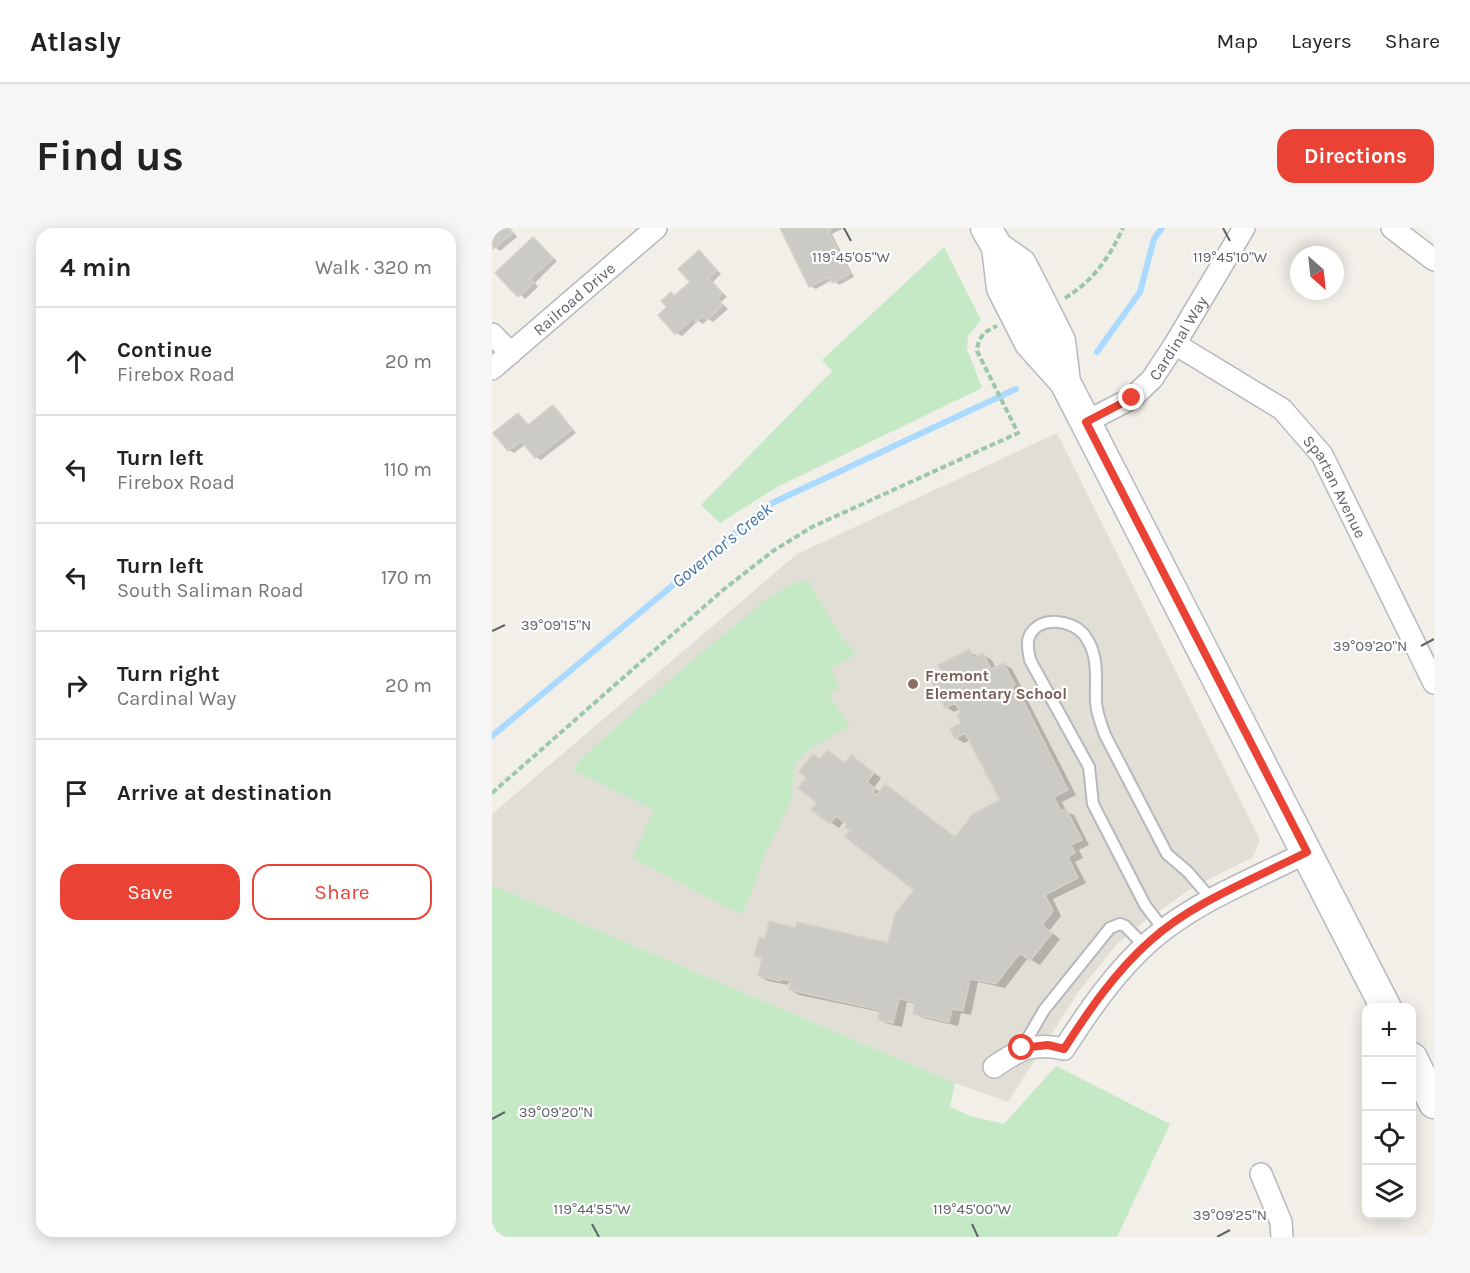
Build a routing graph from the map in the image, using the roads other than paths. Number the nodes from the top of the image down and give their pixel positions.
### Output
1 (656, 228) edge
2 (1244, 228) edge
3 (1392, 228) edge
4 (992, 238) edge
5 (1434, 260) edge
6 (492, 334) edge
7 (1175, 344) junction
8 (511, 352) junction
9 (492, 369) edge
10 (1086, 422) junction
11 (1434, 683) edge
12 (1307, 852) junction
13 (1212, 900) junction
14 (1164, 930) junction
15 (1145, 946) junction
16 (1383, 1003) edge
17 (1022, 1048) junction
18 (1416, 1066) edge
19 (994, 1067) dead end
20 (1434, 1103) edge
21 (1261, 1174) dead end
22 (1282, 1237) edge

1 - 8 street, Railroad Drive
2 - 7 street, Cardinal Way
3 - 5 street
4 - 10 main road
6 - 8 street
7 - 10 street, Cardinal Way
7 - 11 street, Spartan Avenue
8 - 9 street, Railroad Drive
10 - 12 main road
12 - 13 street
12 - 16 main road
13 - 14 street
13 - 14 lane
14 - 15 street
15 - 17 street
15 - 17 lane
17 - 19 street
18 - 20 main road
21 - 22 street

